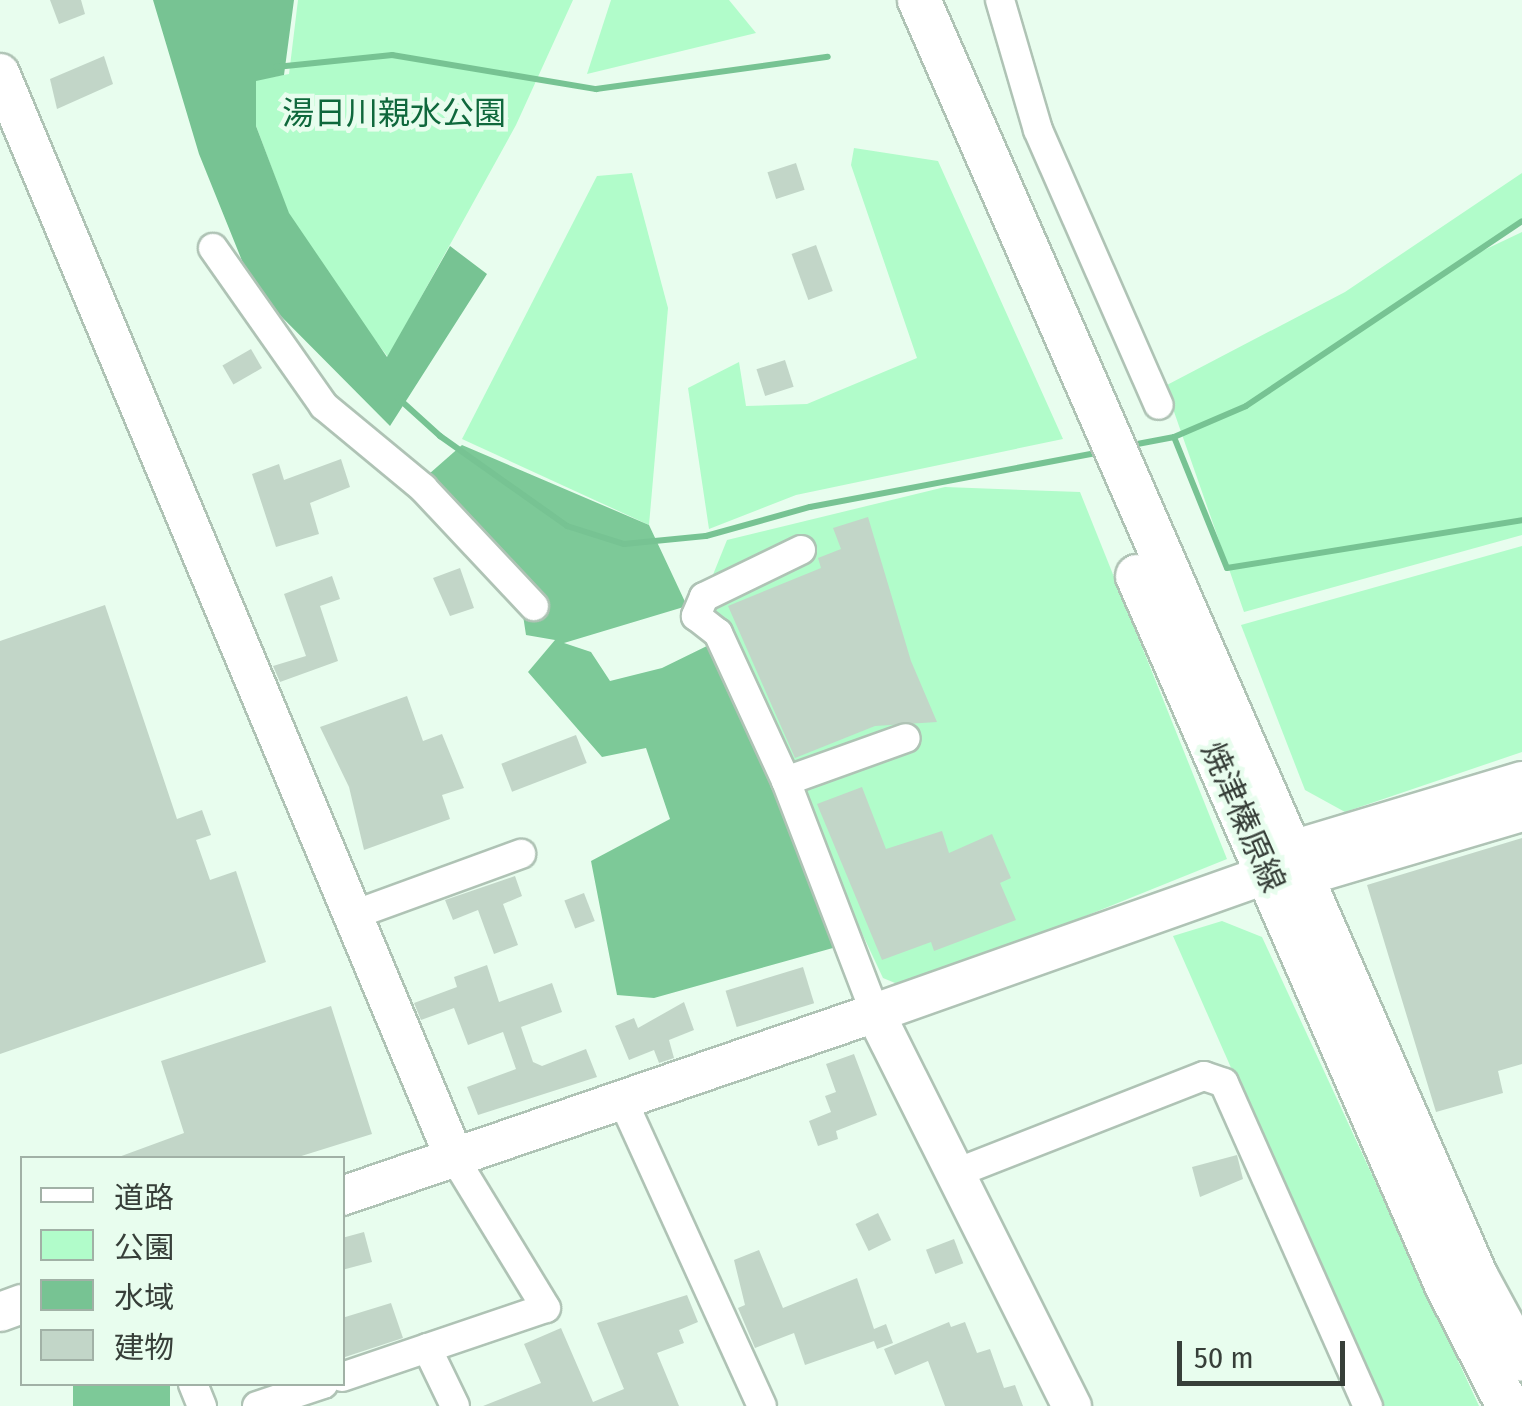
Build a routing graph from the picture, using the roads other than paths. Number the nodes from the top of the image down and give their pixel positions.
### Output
1 (920, 0) edge
2 (1000, 0) edge
3 (0, 73) edge
4 (213, 248) dead end
5 (1158, 405) dead end
6 (800, 550) dead end
7 (534, 606) dead end
8 (906, 738) dead end
9 (786, 781) junction
10 (1522, 781) edge
11 (1522, 812) edge
12 (520, 854) dead end
13 (1288, 866) junction
14 (353, 916) junction
15 (875, 1013) junction
16 (622, 1099) junction
17 (455, 1159) junction
18 (956, 1173) junction
19 (345, 1195) edge
20 (427, 1348) junction
21 (1522, 1360) edge
22 (345, 1376) edge
23 (317, 1386) edge
24 (256, 1406) edge
25 (455, 1406) edge
26 (762, 1406) edge
27 (1072, 1406) edge
28 (1368, 1406) edge
29 (1508, 1406) edge

1 - 13 main road, 焼津榛原線
2 - 5 street
3 - 14 street
4 - 7 street
6 - 9 street
8 - 9 street
9 - 15 street
10 - 13 street
11 - 13 street
12 - 14 street
13 - 15 street
13 - 21 main road, 焼津榛原線
13 - 29 main road, 焼津榛原線
14 - 17 street
15 - 16 street
15 - 18 street
16 - 17 street
16 - 26 street
17 - 19 street
17 - 20 street
18 - 27 street
18 - 28 street
20 - 22 street
20 - 25 street
23 - 24 street

